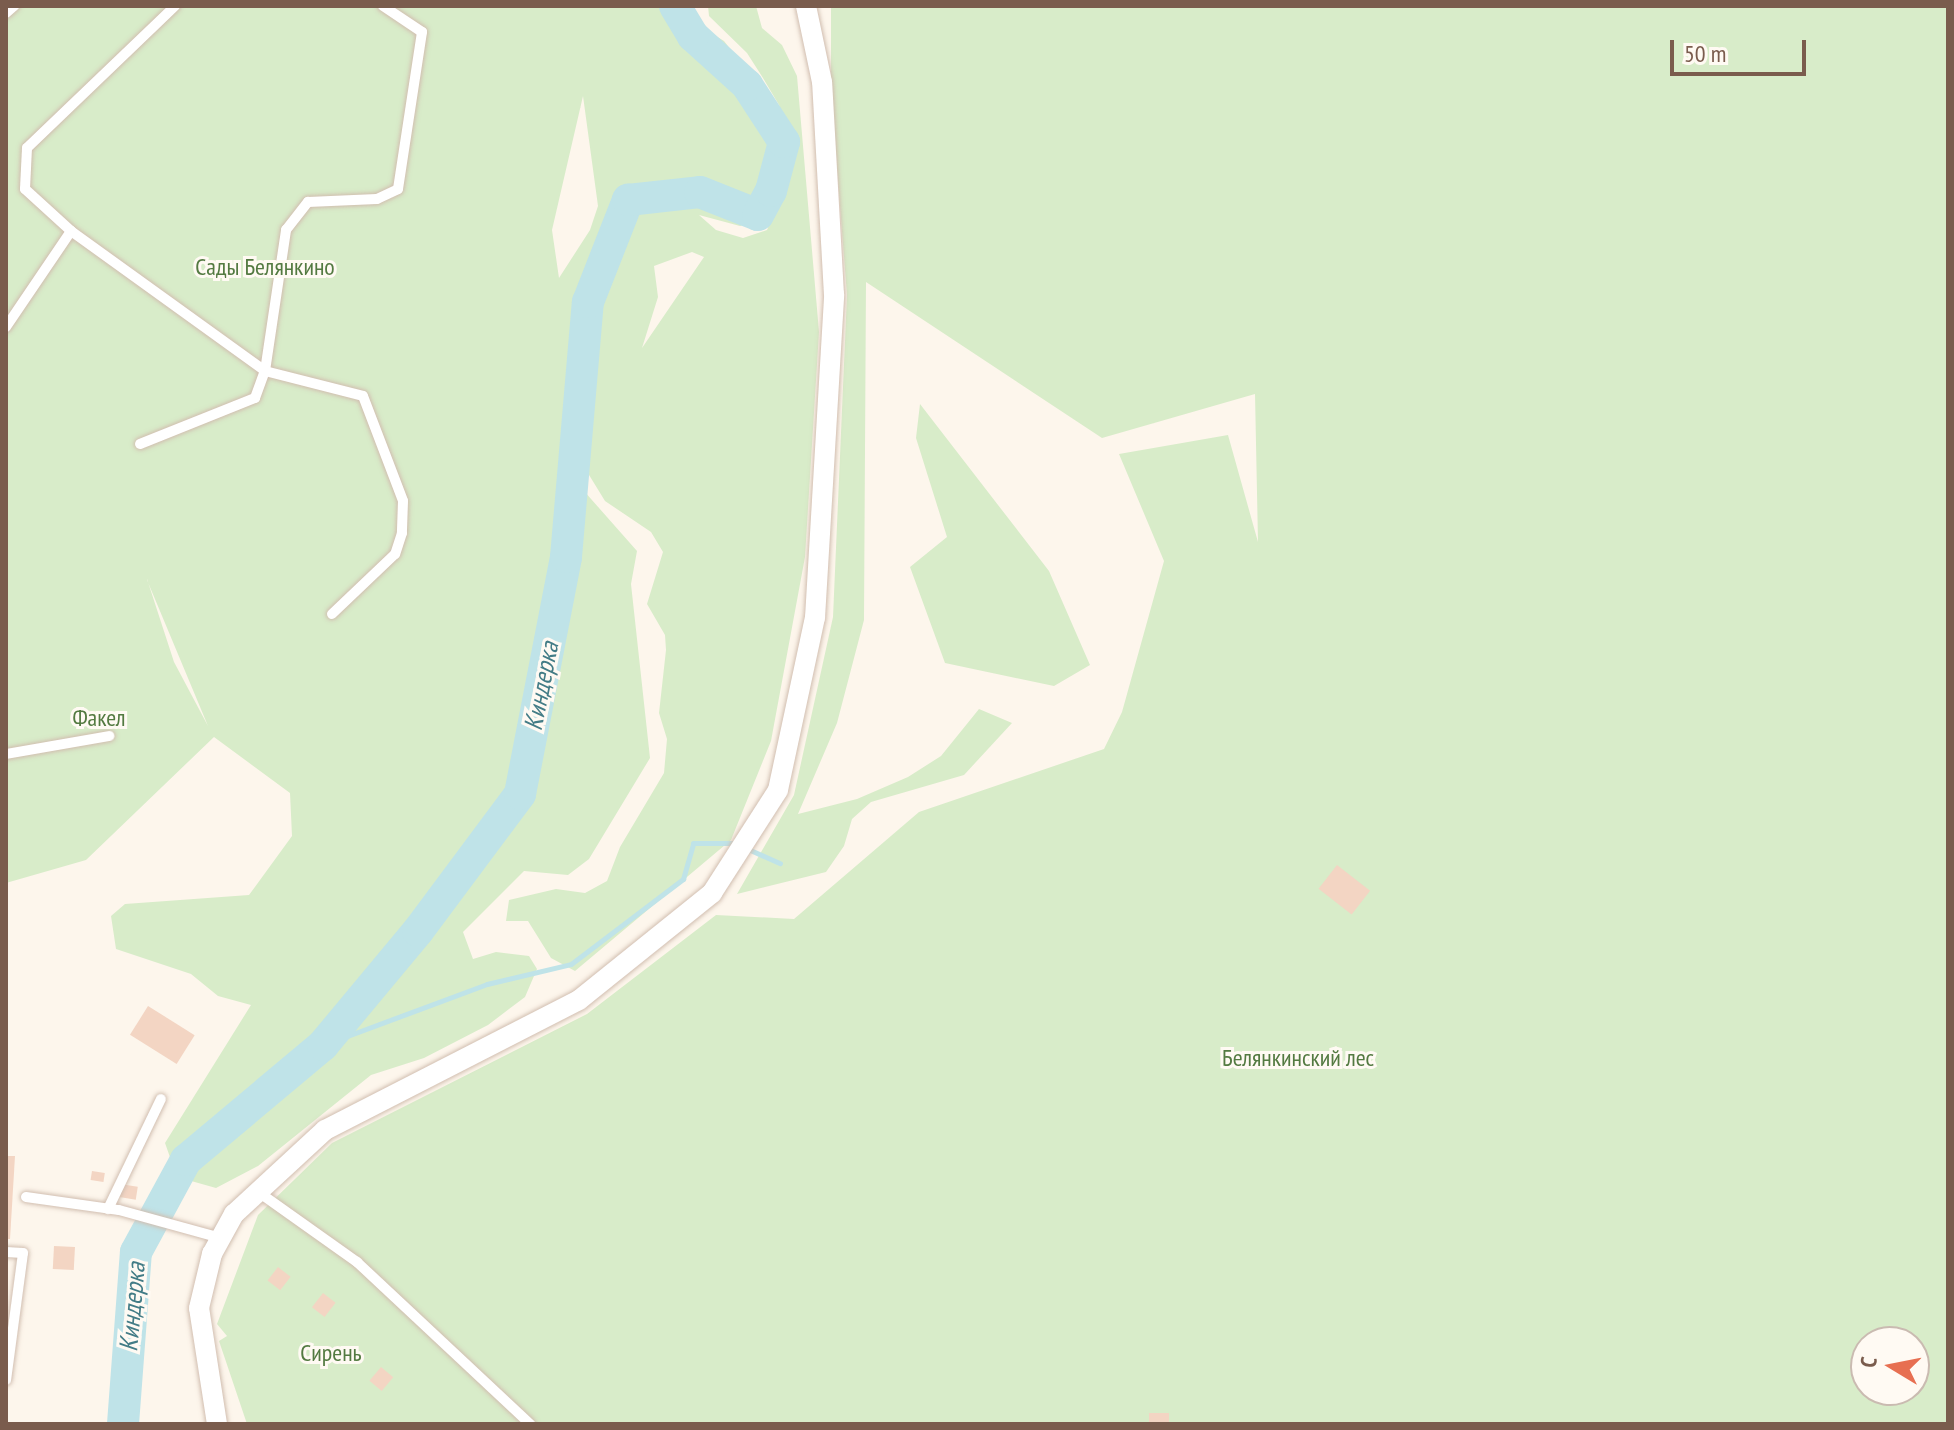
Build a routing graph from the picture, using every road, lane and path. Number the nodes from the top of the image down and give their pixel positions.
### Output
1 (14, 6) edge
2 (175, 6) edge
3 (383, 6) edge
4 (806, 6) edge
5 (6, 13) edge
6 (71, 231) junction
7 (6, 327) edge
8 (265, 371) junction
9 (140, 444) dead end
10 (332, 614) dead end
11 (109, 736) dead end
12 (6, 754) edge
13 (161, 1099) dead end
14 (257, 1191) junction
15 (26, 1197) dead end
16 (108, 1209) junction
17 (221, 1238) junction
18 (6, 1252) edge
19 (6, 1380) edge
20 (217, 1424) edge
21 (530, 1424) edge

1 - 5 lane
2 - 6 lane
3 - 8 lane
4 - 14 street
6 - 7 lane
6 - 8 lane
8 - 9 lane
8 - 10 lane
11 - 12 lane
13 - 16 lane
14 - 17 street
14 - 21 lane
15 - 16 lane
16 - 17 lane
17 - 20 street
18 - 19 lane

